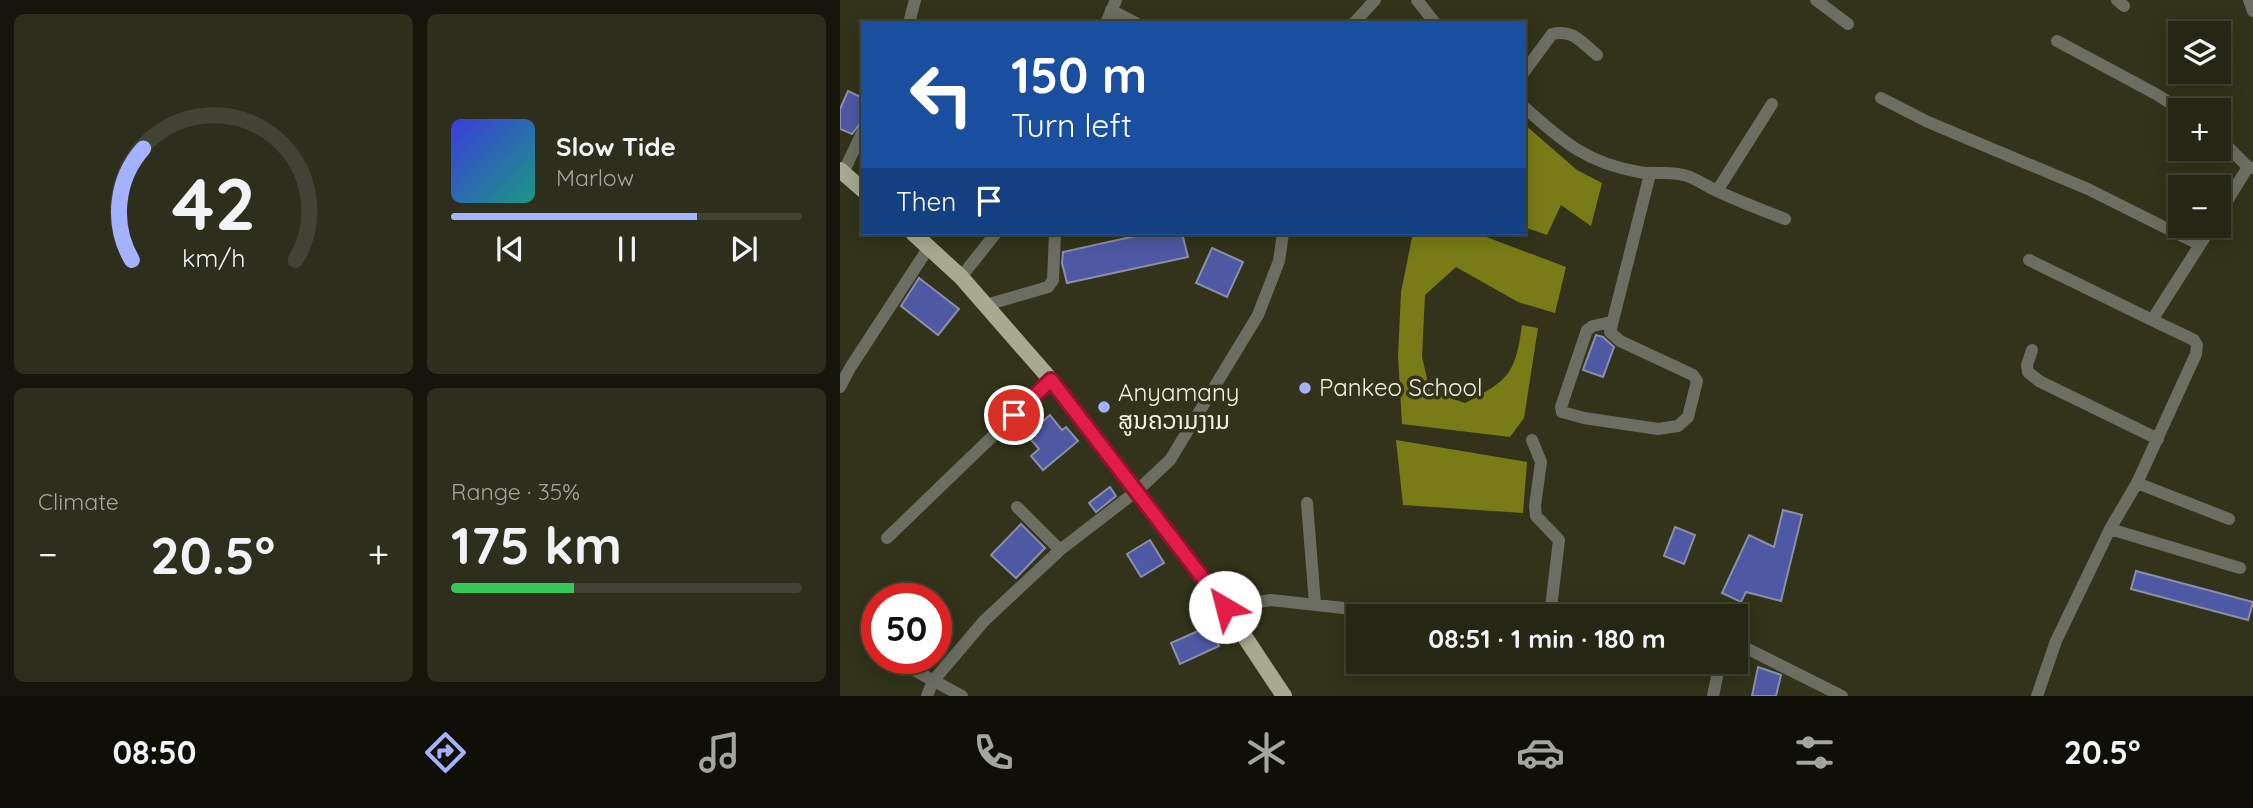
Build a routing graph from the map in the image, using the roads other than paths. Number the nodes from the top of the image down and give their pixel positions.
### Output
1 (915, 0) edge
2 (1375, 0) edge
3 (1417, 0) edge
4 (1816, 0) edge
5 (2249, 0) edge
6 (1113, 5) edge
7 (2253, 11) edge
8 (910, 21) edge
9 (1133, 21) edge
10 (1356, 21) edge
11 (1433, 21) edge
12 (1848, 24) dead end
13 (2057, 41) dead end
14 (1597, 55) dead end
15 (1526, 69) edge
16 (1881, 97) dead end
17 (2168, 101) edge
18 (1772, 104) dead end
19 (1526, 109) edge
20 (861, 135) edge
21 (2231, 149) edge
22 (2250, 167) edge
23 (842, 171) edge
24 (1650, 174) junction
25 (861, 188) edge
26 (1717, 191) junction
27 (2231, 196) edge
28 (1785, 219) dead end
29 (915, 235) edge
30 (994, 235) edge
31 (1055, 235) edge
32 (1283, 235) edge
33 (2205, 238) edge
34 (2200, 246) junction
35 (929, 247) junction
36 (2029, 260) dead end
37 (961, 277) junction
38 (986, 305) junction
39 (2152, 320) junction
40 (1611, 322) junction
41 (2032, 350) dead end
42 (1051, 380) junction
43 (840, 387) edge
44 (2158, 439) junction
45 (1532, 440) dead end
46 (2137, 484) junction
47 (1138, 491) junction
48 (1307, 503) dead end
49 (1017, 507) dead end
50 (2229, 519) dead end
51 (2110, 528) junction
52 (887, 537) dead end
53 (1060, 550) junction
54 (2240, 568) dead end
55 (1315, 604) junction
56 (1551, 604) edge
57 (1225, 607) junction
58 (1346, 608) edge
59 (1748, 649) edge
60 (920, 674) edge
61 (1718, 674) edge
62 (933, 681) junction
63 (927, 696) edge
64 (962, 696) edge
65 (1284, 696) edge
66 (1713, 696) edge
67 (1842, 696) edge
68 (2037, 696) edge

1 - 8 street
2 - 10 street
3 - 11 street
4 - 12 street
5 - 7 street
6 - 9 street
13 - 17 street
14 - 15 street
16 - 34 street
18 - 26 street
19 - 24 street
20 - 23 street
21 - 22 street
22 - 27 street
23 - 25 main road
24 - 26 street
24 - 40 street
26 - 28 street
29 - 35 main road
30 - 37 street
31 - 38 street
32 - 47 street
33 - 34 street
34 - 39 street
35 - 37 main road
35 - 43 street
36 - 39 street
37 - 38 main road
38 - 42 main road
39 - 44 street
40 - 40 street
41 - 44 street
42 - 47 main road
42 - 52 street
44 - 46 street
45 - 56 street
46 - 50 street
46 - 51 street
47 - 53 street
47 - 57 main road
48 - 55 street
49 - 53 street
51 - 54 street
51 - 68 street
53 - 62 street
55 - 57 street
55 - 58 street
57 - 65 main road
59 - 67 street
60 - 62 street
61 - 66 street
62 - 63 street
62 - 64 street

